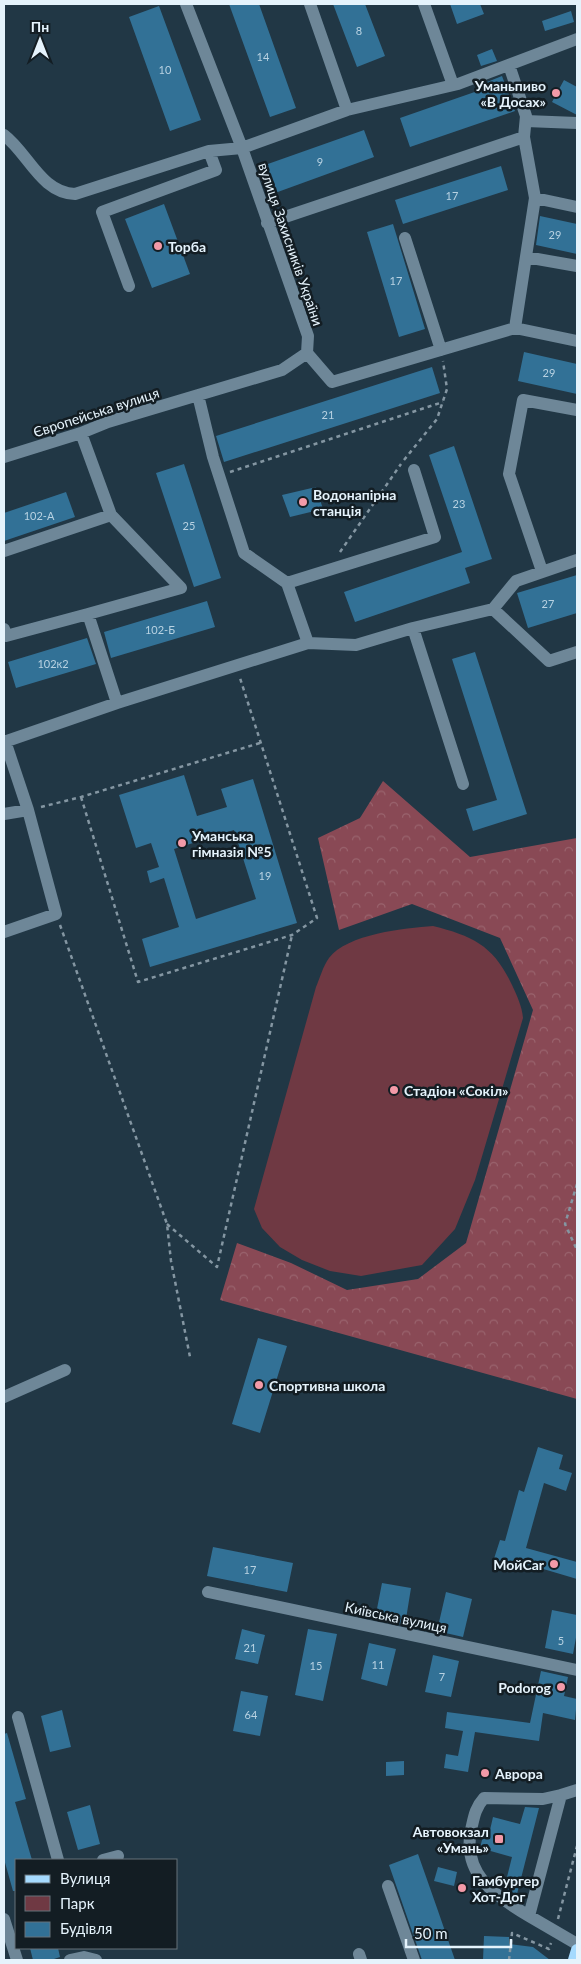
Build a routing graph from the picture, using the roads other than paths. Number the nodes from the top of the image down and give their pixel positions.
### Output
1 (186, 4) edge
2 (310, 4) edge
3 (424, 4) edge
4 (577, 39) edge
5 (509, 65) junction
6 (454, 85) junction
7 (348, 110) junction
8 (526, 121) junction
9 (577, 123) edge
10 (4, 135) edge
11 (524, 136) junction
12 (242, 148) junction
13 (209, 151) junction
14 (535, 198) junction
15 (577, 207) edge
16 (267, 223) junction
17 (405, 238) dead end
18 (526, 257) junction
19 (577, 266) edge
20 (129, 286) dead end
21 (515, 328) junction
22 (577, 341) edge
23 (441, 350) junction
24 (307, 353) junction
25 (198, 395) junction
26 (577, 410) edge
27 (81, 433) junction
28 (4, 457) edge
29 (414, 470) dead end
30 (111, 515) junction
31 (4, 551) edge
32 (577, 560) edge
33 (542, 571) junction
34 (287, 583) junction
35 (493, 609) junction
36 (88, 614) junction
37 (413, 628) junction
38 (4, 629) edge
39 (308, 643) junction
40 (577, 652) edge
41 (117, 703) junction
42 (4, 742) edge
43 (463, 784) dead end
44 (28, 810) junction
45 (4, 814) edge
46 (4, 932) edge
47 (65, 1370) dead end
48 (4, 1396) edge
49 (208, 1592) dead end
50 (577, 1670) edge
51 (18, 1717) dead end
52 (577, 1790) edge
53 (562, 1795) junction
54 (118, 1856) dead end
55 (58, 1859) edge
56 (107, 1859) edge
57 (388, 1886) dead end
58 (529, 1916) junction
59 (4, 1919) edge
60 (577, 1944) edge
61 (577, 1951) edge
62 (87, 1955) edge
63 (17, 1960) edge
64 (70, 1960) edge
65 (414, 1960) edge
66 (574, 1960) edge

1 - 12 street, вулиця Захисників України
2 - 7 street
3 - 6 street
4 - 5 street
5 - 6 street
5 - 8 street
6 - 7 street
7 - 12 street
8 - 9 street
8 - 11 street
10 - 13 street
11 - 14 street
11 - 16 street
12 - 13 street
12 - 16 street, вулиця Захисників України
13 - 20 street
14 - 15 street
14 - 18 street
16 - 24 street, вулиця Захисників України
17 - 23 street
18 - 19 street
18 - 21 street
21 - 22 street
21 - 23 street
23 - 24 street
24 - 25 street
25 - 27 street, Європейська вулиця
25 - 34 street
26 - 33 street
27 - 28 street, Європейська вулиця
27 - 30 street
29 - 34 street
30 - 31 street
30 - 36 street
32 - 33 street
33 - 35 street
34 - 39 street
35 - 37 street
35 - 40 street
36 - 38 street
36 - 41 street
37 - 39 street
37 - 43 street
39 - 41 street
41 - 42 street
42 - 44 street
44 - 45 street
44 - 46 street
47 - 48 street
49 - 50 street, Київська вулиця
51 - 55 street
52 - 53 street
53 - 58 street
53 - 58 street
54 - 56 street
57 - 65 street
58 - 60 street
59 - 63 street
61 - 66 main road
62 - 64 street

